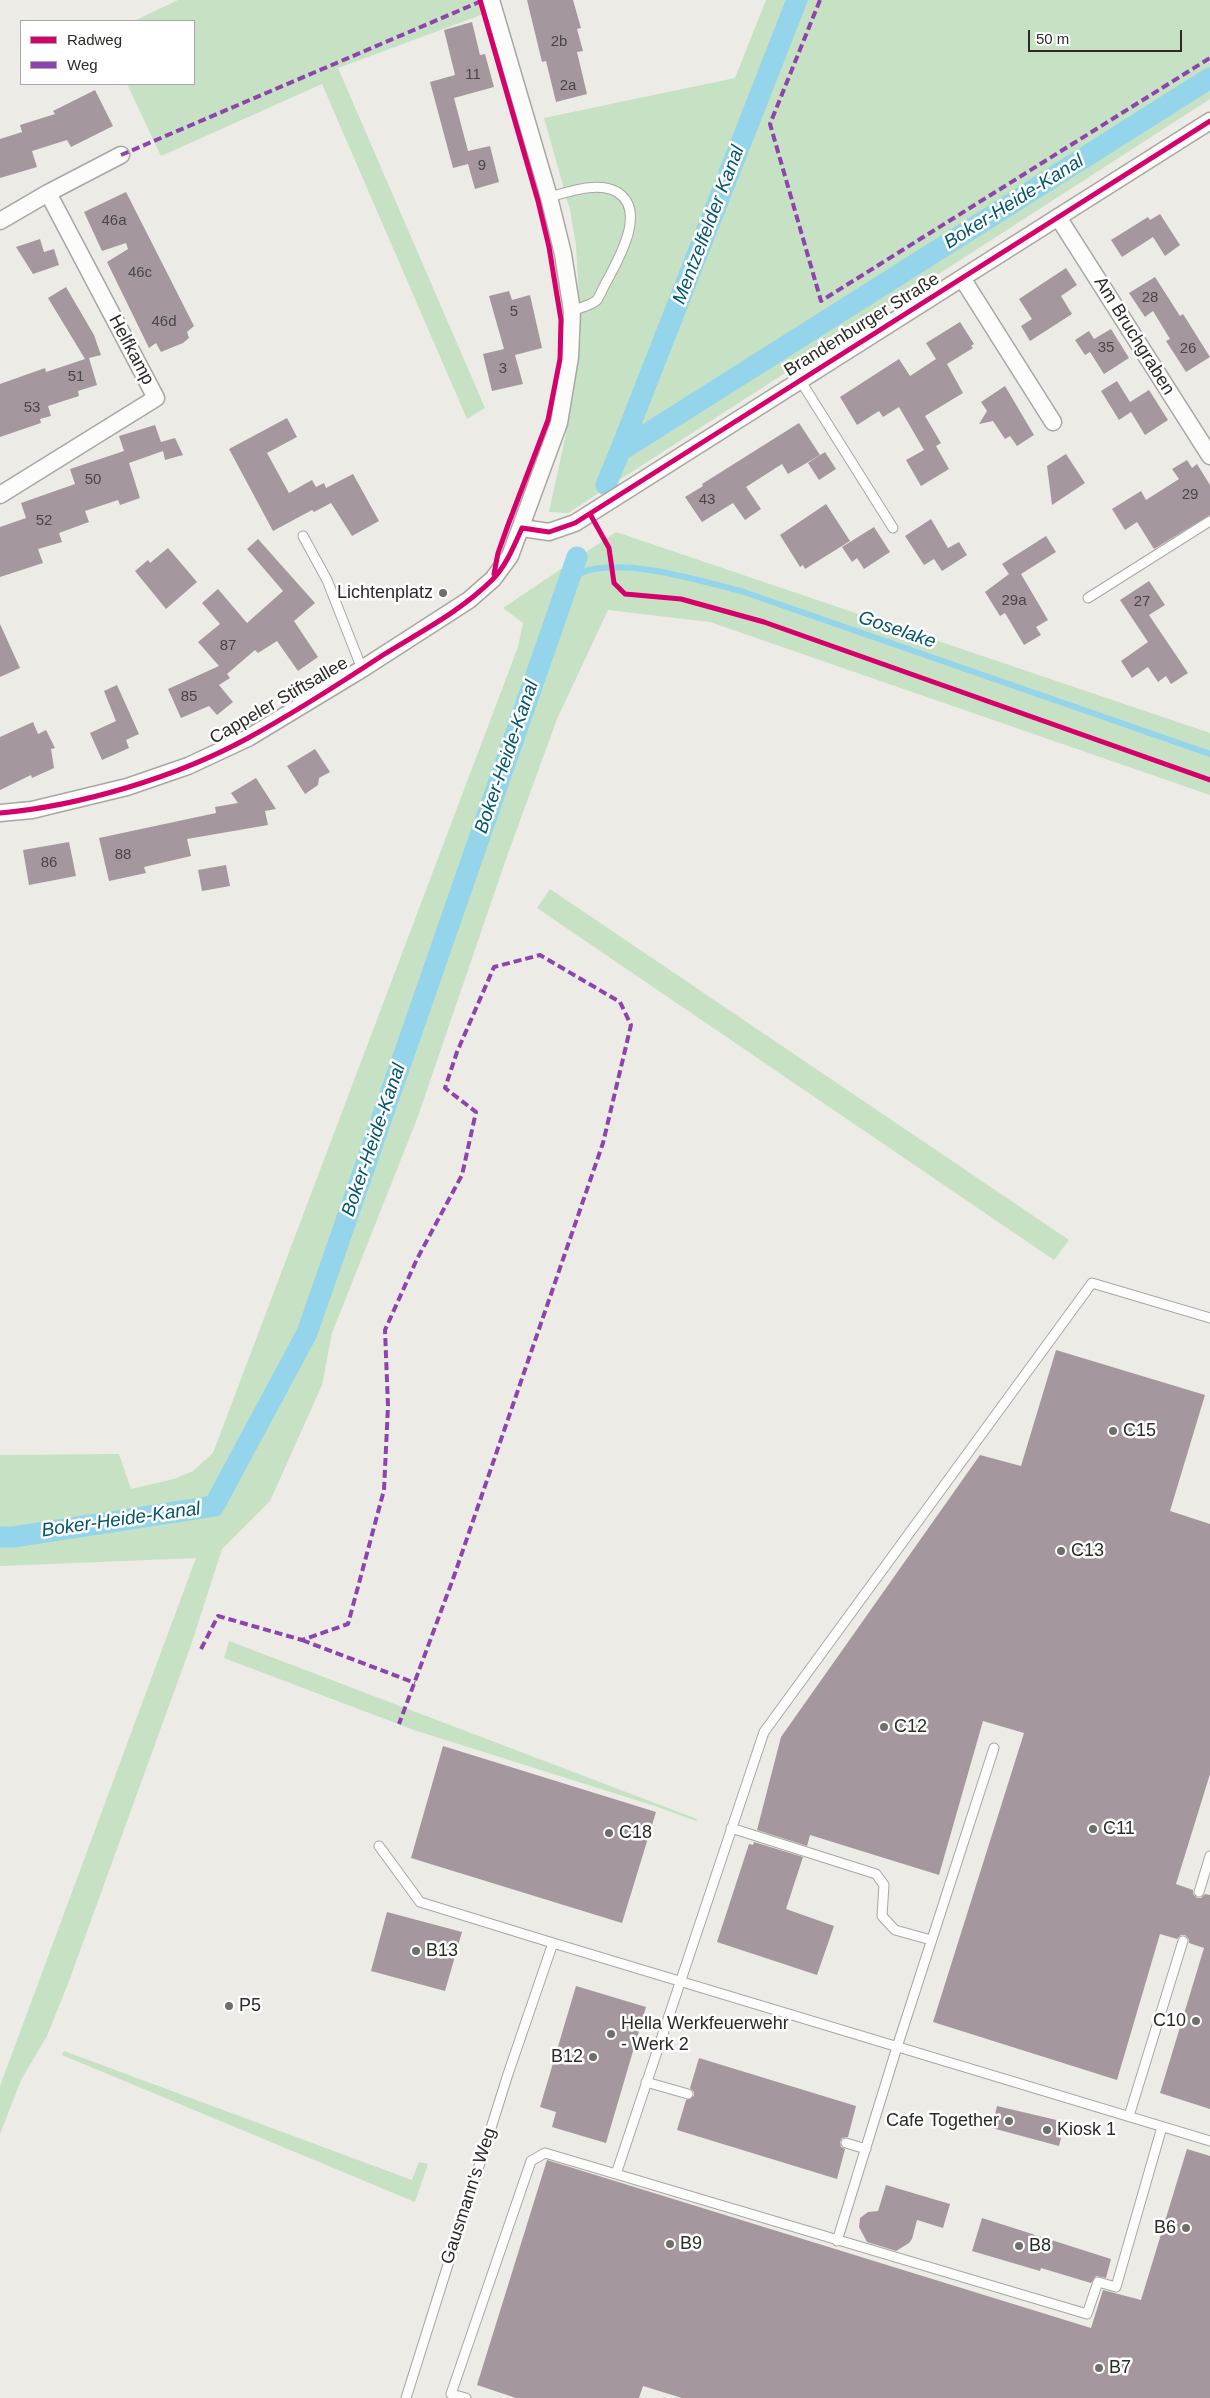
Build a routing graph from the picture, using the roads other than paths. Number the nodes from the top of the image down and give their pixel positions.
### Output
1 (491, 0) edge
2 (1210, 121) edge
3 (121, 155) dead end
4 (48, 193) junction
5 (549, 197) junction
6 (1058, 217) junction
7 (0, 221) edge
8 (962, 278) junction
9 (572, 311) junction
10 (800, 380) junction
11 (1053, 422) dead end
12 (1210, 456) edge
13 (0, 495) edge
14 (1210, 521) edge
15 (522, 528) junction
16 (893, 528) dead end
17 (303, 536) dead end
18 (1088, 598) dead end
19 (362, 669) junction
20 (0, 813) edge
21 (1210, 1318) edge
22 (994, 1748) dead end
23 (731, 1828) junction
24 (379, 1846) dead end
25 (1210, 1856) edge
26 (1199, 1892) dead end
27 (931, 1940) junction
28 (1183, 1941) dead end
29 (554, 1943) junction
30 (680, 1982) junction
31 (897, 2047) junction
32 (646, 2082) junction
33 (688, 2094) dead end
34 (1129, 2116) junction
35 (1162, 2127) junction
36 (1210, 2141) edge
37 (846, 2144) dead end
38 (866, 2149) junction
39 (616, 2174) junction
40 (837, 2241) junction
41 (450, 2396) edge
42 (406, 2398) edge
43 (466, 2398) edge

1 - 5 street
2 - 6 street, Brandenburger Straße
3 - 4 street
4 - 7 street
4 - 13 street, Helfkamp
5 - 9 street
5 - 9 lane
6 - 8 street, Brandenburger Straße
6 - 12 street, Am Bruchgraben
8 - 10 street, Brandenburger Straße
8 - 11 street, Brandenburger Straße
9 - 15 street
10 - 15 street, Brandenburger Straße
10 - 16 lane
14 - 18 lane
15 - 19 street, Cappeler Stiftsallee
17 - 19 lane
19 - 20 street, Cappeler Stiftsallee
21 - 23 lane
22 - 27 lane
23 - 27 lane
23 - 30 lane
24 - 29 lane
25 - 26 lane
27 - 31 lane
28 - 34 lane
29 - 30 lane
29 - 42 lane, Gausmann's Weg
30 - 31 lane
30 - 32 lane
31 - 34 lane
31 - 38 lane
32 - 33 lane
32 - 39 lane
34 - 35 lane
35 - 36 lane
35 - 40 lane
37 - 38 lane
38 - 40 lane
39 - 40 lane
39 - 41 lane
41 - 43 lane

